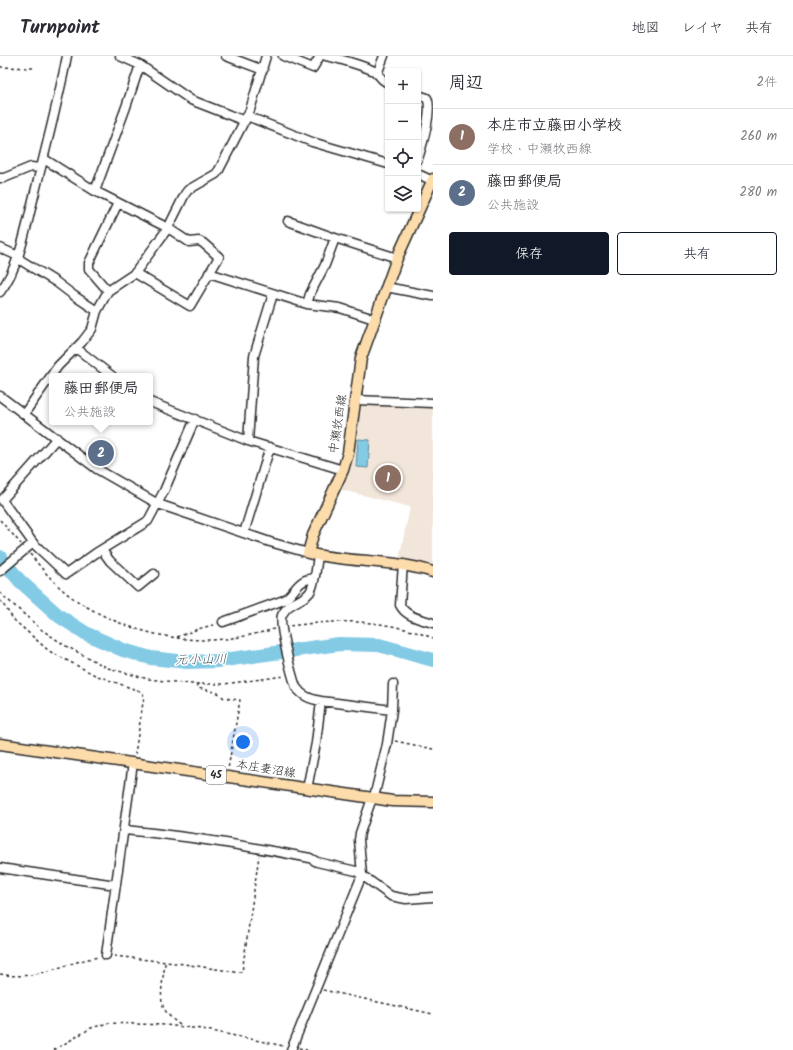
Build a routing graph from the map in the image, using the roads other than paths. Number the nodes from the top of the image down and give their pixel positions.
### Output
1 (67, 56) edge
2 (120, 56) edge
3 (226, 56) edge
4 (266, 56) edge
5 (283, 56) edge
6 (320, 56) edge
7 (326, 56) edge
8 (384, 56) edge
9 (335, 57) edge
10 (140, 65) junction
11 (263, 70) junction
12 (377, 74) junction
13 (385, 82) edge
14 (421, 96) edge
15 (246, 118) junction
16 (421, 150) edge
17 (44, 159) junction
18 (385, 163) edge
19 (41, 168) junction
20 (421, 175) edge
21 (0, 178) edge
22 (432, 180) edge
23 (95, 192) junction
24 (118, 202) junction
25 (288, 221) dead end
26 (168, 228) junction
27 (335, 238) junction
28 (0, 248) edge
29 (18, 257) junction
30 (397, 258) junction
31 (135, 273) junction
32 (209, 273) junction
33 (386, 287) junction
34 (108, 291) junction
35 (0, 292) edge
36 (273, 294) junction
37 (433, 296) edge
38 (307, 304) junction
39 (97, 311) junction
40 (374, 319) junction
41 (76, 348) junction
42 (53, 373) edge
43 (108, 373) edge
44 (49, 379) edge
45 (0, 396) edge
46 (355, 400) junction
47 (153, 403) edge
48 (433, 403) edge
49 (24, 414) junction
50 (195, 419) junction
51 (57, 438) junction
52 (248, 441) junction
53 (270, 447) junction
54 (343, 470) junction
55 (2, 494) edge
56 (158, 504) junction
57 (244, 533) junction
58 (33, 542) junction
59 (102, 550) junction
60 (313, 555) junction
61 (403, 564) junction
62 (0, 572) edge
63 (433, 572) edge
64 (154, 574) dead end
65 (314, 578) junction
66 (223, 622) road end
67 (433, 623) edge
68 (393, 684) dead end
69 (321, 701) junction
70 (392, 710) junction
71 (0, 744) edge
72 (134, 763) junction
73 (307, 789) junction
74 (373, 798) junction
75 (433, 802) edge
76 (125, 830) junction
77 (0, 868) edge
78 (362, 875) junction
79 (116, 886) junction
80 (433, 897) edge
81 (106, 956) road end
82 (292, 1048) edge

1 - 17 street
2 - 10 street
3 - 11 street
4 - 11 street
5 - 6 street
7 - 9 street
8 - 12 street
9 - 12 street
10 - 15 street
10 - 23 street
11 - 15 street
12 - 13 street
14 - 16 street
15 - 18 street
15 - 26 street
17 - 19 street
17 - 23 street
19 - 21 street
19 - 29 street
20 - 22 street
22 - 30 main road, 中瀬牧西線
23 - 24 street
24 - 26 street
24 - 34 street
25 - 27 street
26 - 31 street
26 - 32 street
27 - 30 street
27 - 38 street
28 - 29 street
29 - 35 street
29 - 39 street
30 - 33 main road, 中瀬牧西線
31 - 32 street
31 - 34 street
32 - 36 street
33 - 37 street
33 - 40 main road, 中瀬牧西線
34 - 39 street
36 - 38 street
36 - 52 street
38 - 40 street
39 - 41 street
40 - 46 main road, 中瀬牧西線
41 - 42 street
41 - 43 street
44 - 49 street
45 - 49 street
46 - 48 street
46 - 54 main road, 中瀬牧西線
47 - 50 street
49 - 51 street
50 - 52 street
50 - 56 street
51 - 55 street
51 - 56 street
52 - 53 street
53 - 54 street
53 - 57 street
54 - 60 main road, 中瀬牧西線
55 - 58 street
56 - 57 street
56 - 59 street
57 - 60 street
58 - 59 street
58 - 62 street
59 - 64 street
60 - 61 main road
60 - 65 street
61 - 63 main road
61 - 67 street
65 - 66 street
65 - 69 street
68 - 70 street
69 - 70 street
69 - 73 street
70 - 74 street
71 - 72 main road, 本庄妻沼線 / 45
72 - 73 main road, 本庄妻沼線 / 45
72 - 76 street
73 - 74 main road, 本庄妻沼線 / 45
74 - 75 main road, 本庄妻沼線 / 45
74 - 78 street
76 - 78 street
76 - 79 street
77 - 79 street
78 - 80 street
78 - 82 street
79 - 81 street

